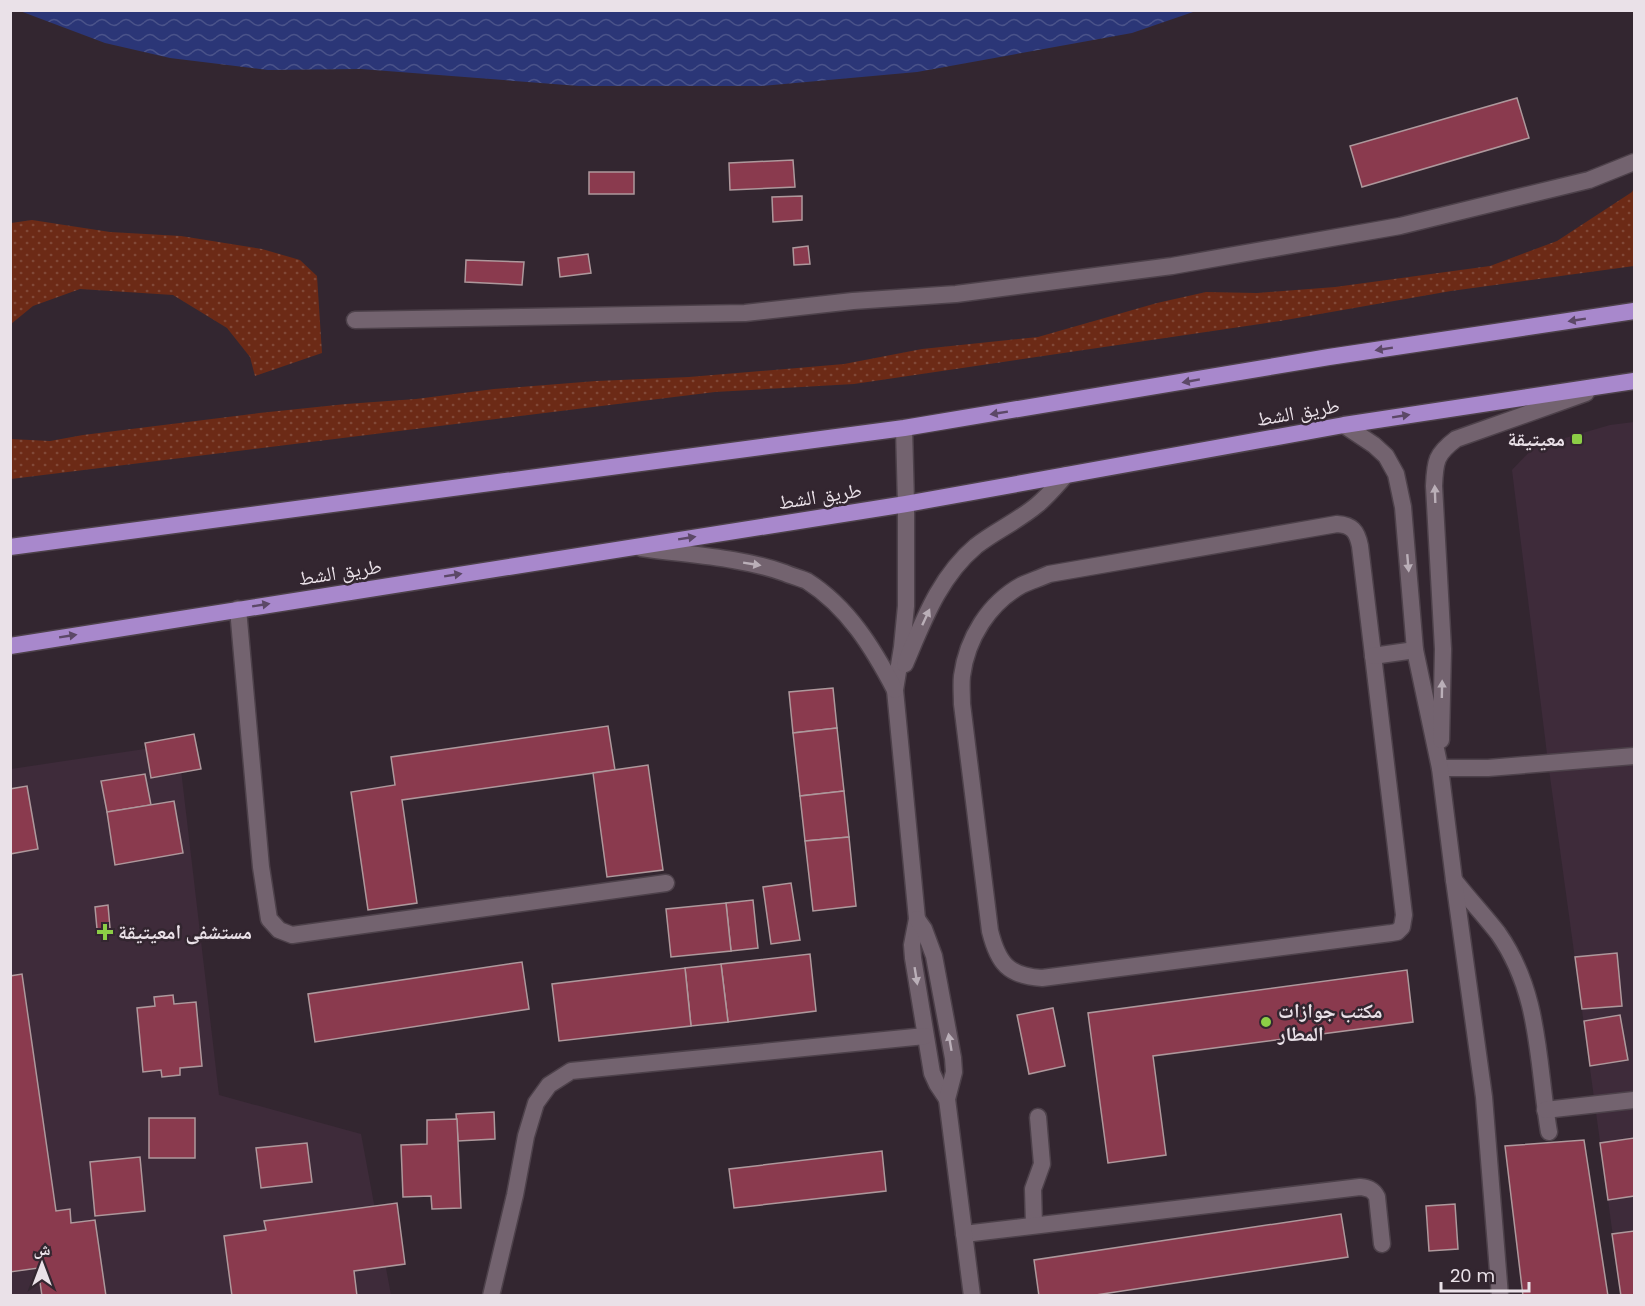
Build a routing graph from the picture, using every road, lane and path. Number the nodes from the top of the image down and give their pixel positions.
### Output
1 (1635, 162) edge
2 (1635, 311) edge
3 (355, 320) dead end
4 (1635, 381) edge
5 (1606, 386) junction
6 (1344, 425) junction
7 (904, 428) junction
8 (1066, 475) junction
9 (906, 504) junction
10 (10, 547) edge
11 (632, 547) junction
12 (238, 609) junction
13 (10, 646) edge
14 (1415, 650) junction
15 (1374, 656) junction
16 (895, 690) junction
17 (1635, 756) edge
18 (1440, 768) junction
19 (1454, 880) junction
20 (666, 883) dead end
21 (917, 919) junction
22 (925, 1036) junction
23 (947, 1099) junction
24 (1635, 1100) edge
25 (1545, 1110) junction
26 (1038, 1118) dead end
27 (1549, 1132) dead end
28 (1034, 1225) junction
29 (964, 1234) junction
30 (1382, 1244) dead end
31 (491, 1296) edge
32 (972, 1296) edge
33 (1500, 1296) edge

1 - 3 street
2 -> 7 highway
4 - 5 highway, طريق الشط
6 -> 5 highway, طريق الشط
18 -> 5 street
6 - 8 highway, طريق الشط
6 -> 14 street
7 - 9 street
7 - 10 highway
8 - 9 highway, طريق الشط
16 -> 8 street
11 -> 9 highway, طريق الشط
9 - 16 street
12 -> 11 highway, طريق الشط
11 -> 16 street
13 -> 12 highway, طريق الشط
12 - 20 street
14 - 15 street
14 - 18 street
15 - 15 street
16 - 21 street
17 - 18 street
18 - 19 street
19 - 25 street
19 - 33 street
21 -> 22 street
23 -> 21 street
22 - 23 street
22 - 31 street
23 - 29 street
24 - 25 street
25 - 27 street
26 - 28 street
28 - 29 street
28 - 30 street
29 - 32 street

